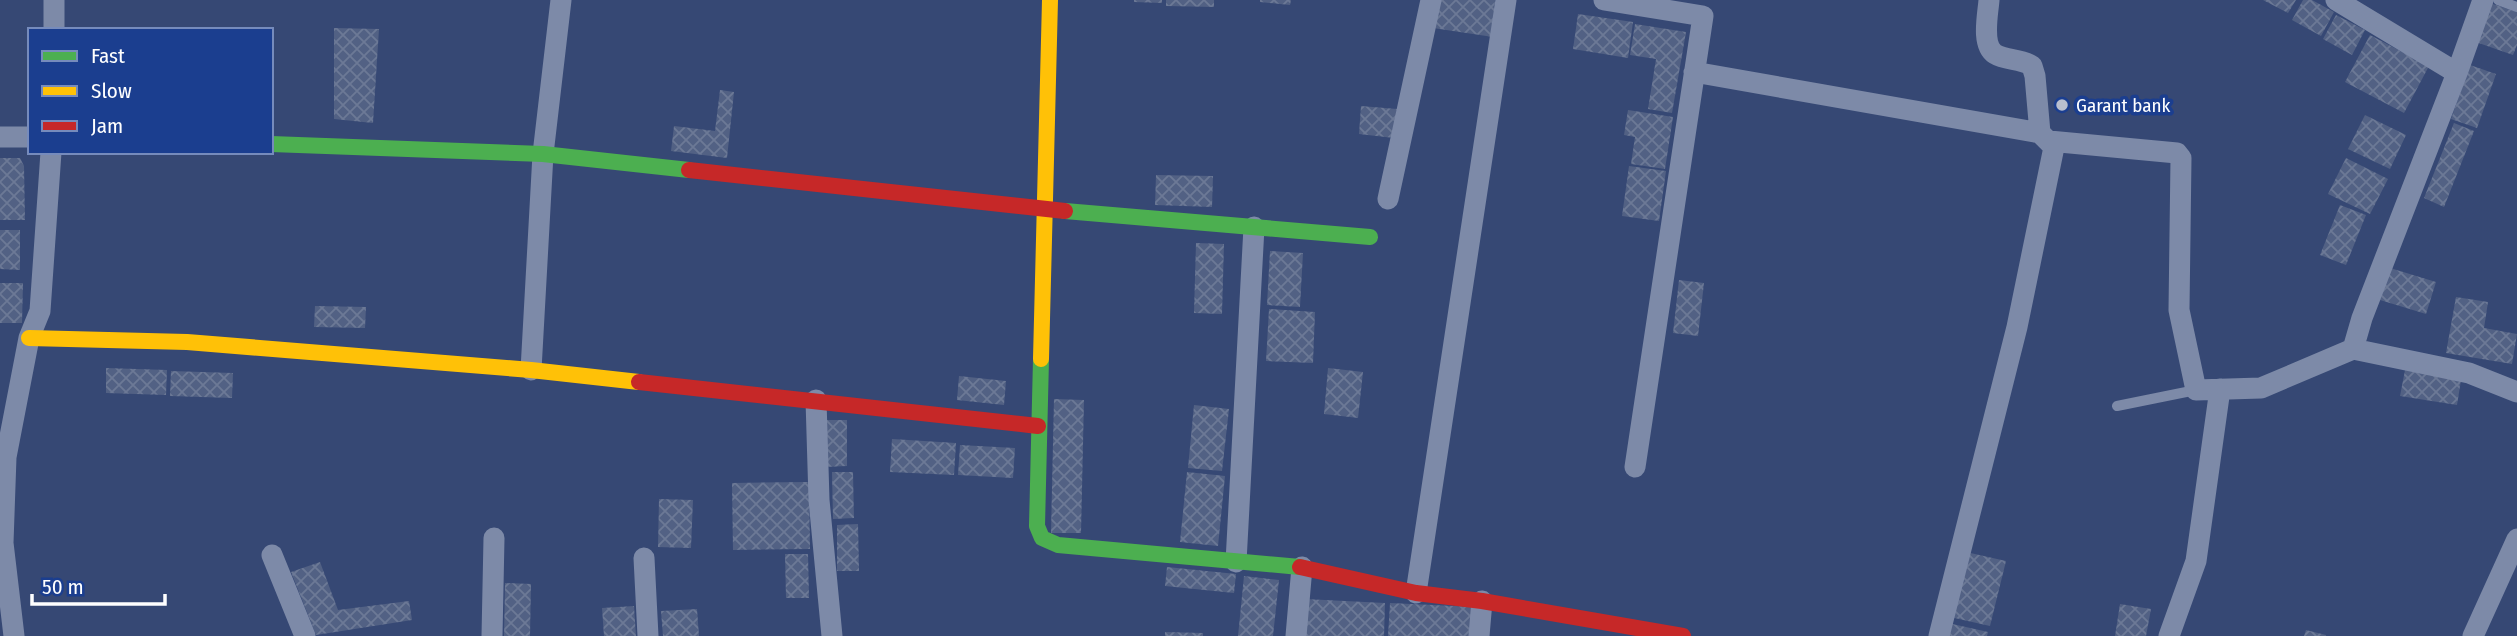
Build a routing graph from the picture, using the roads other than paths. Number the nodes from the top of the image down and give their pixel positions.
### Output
1 (54, 0) edge
2 (561, 0) edge
3 (1050, 0) edge
4 (1430, 0) edge
5 (1506, 0) edge
6 (1604, 0) edge
7 (1989, 0) edge
8 (2336, 0) edge
9 (2483, 0) edge
10 (2498, 0) edge
11 (2517, 7) edge
12 (1704, 8) edge
13 (54, 28) edge
14 (1695, 72) junction
15 (2457, 73) junction
16 (0, 137) edge
17 (28, 137) edge
18 (2044, 137) junction
19 (273, 144) edge
20 (51, 154) edge
21 (543, 154) junction
22 (1388, 199) dead end
23 (1044, 209) junction
24 (1254, 227) junction
25 (1370, 237) dead end
26 (29, 338) junction
27 (2353, 349) junction
28 (531, 370) junction
29 (2220, 389) junction
30 (2196, 390) junction
31 (2517, 392) edge
32 (816, 400) junction
33 (2117, 406) dead end
34 (1038, 426) junction
35 (1635, 467) dead end
36 (494, 538) dead end
37 (2517, 539) edge
38 (272, 555) dead end
39 (644, 558) dead end
40 (1236, 562) junction
41 (1302, 567) junction
42 (1416, 593) junction
43 (1482, 601) junction
44 (14, 636) edge
45 (305, 636) edge
46 (492, 636) edge
47 (648, 636) edge
48 (832, 636) edge
49 (1296, 636) edge
50 (1479, 636) edge
51 (1683, 636) edge
52 (1938, 636) edge
53 (2169, 636) edge
54 (2473, 636) edge

1 - 13 street
2 - 21 street
3 - 23 street
4 - 22 street
5 - 42 street
6 - 12 street
7 - 18 street
8 - 15 street
9 - 15 street
10 - 11 lane
12 - 14 street
14 - 18 street
14 - 35 street
15 - 27 street
16 - 17 street
18 - 30 street
18 - 52 street
19 - 21 street
20 - 26 street
21 - 23 street
21 - 28 street
23 - 24 street
23 - 34 street
24 - 25 street
24 - 40 street
26 - 28 street
26 - 44 street
27 - 29 street
27 - 31 street
28 - 32 street
29 - 30 street
29 - 53 street
30 - 33 lane
32 - 34 street
32 - 48 street
34 - 40 street
36 - 46 street
37 - 54 street
38 - 45 street
39 - 47 street
40 - 41 street
41 - 42 street
41 - 49 street
42 - 43 street
43 - 50 street
43 - 51 street

